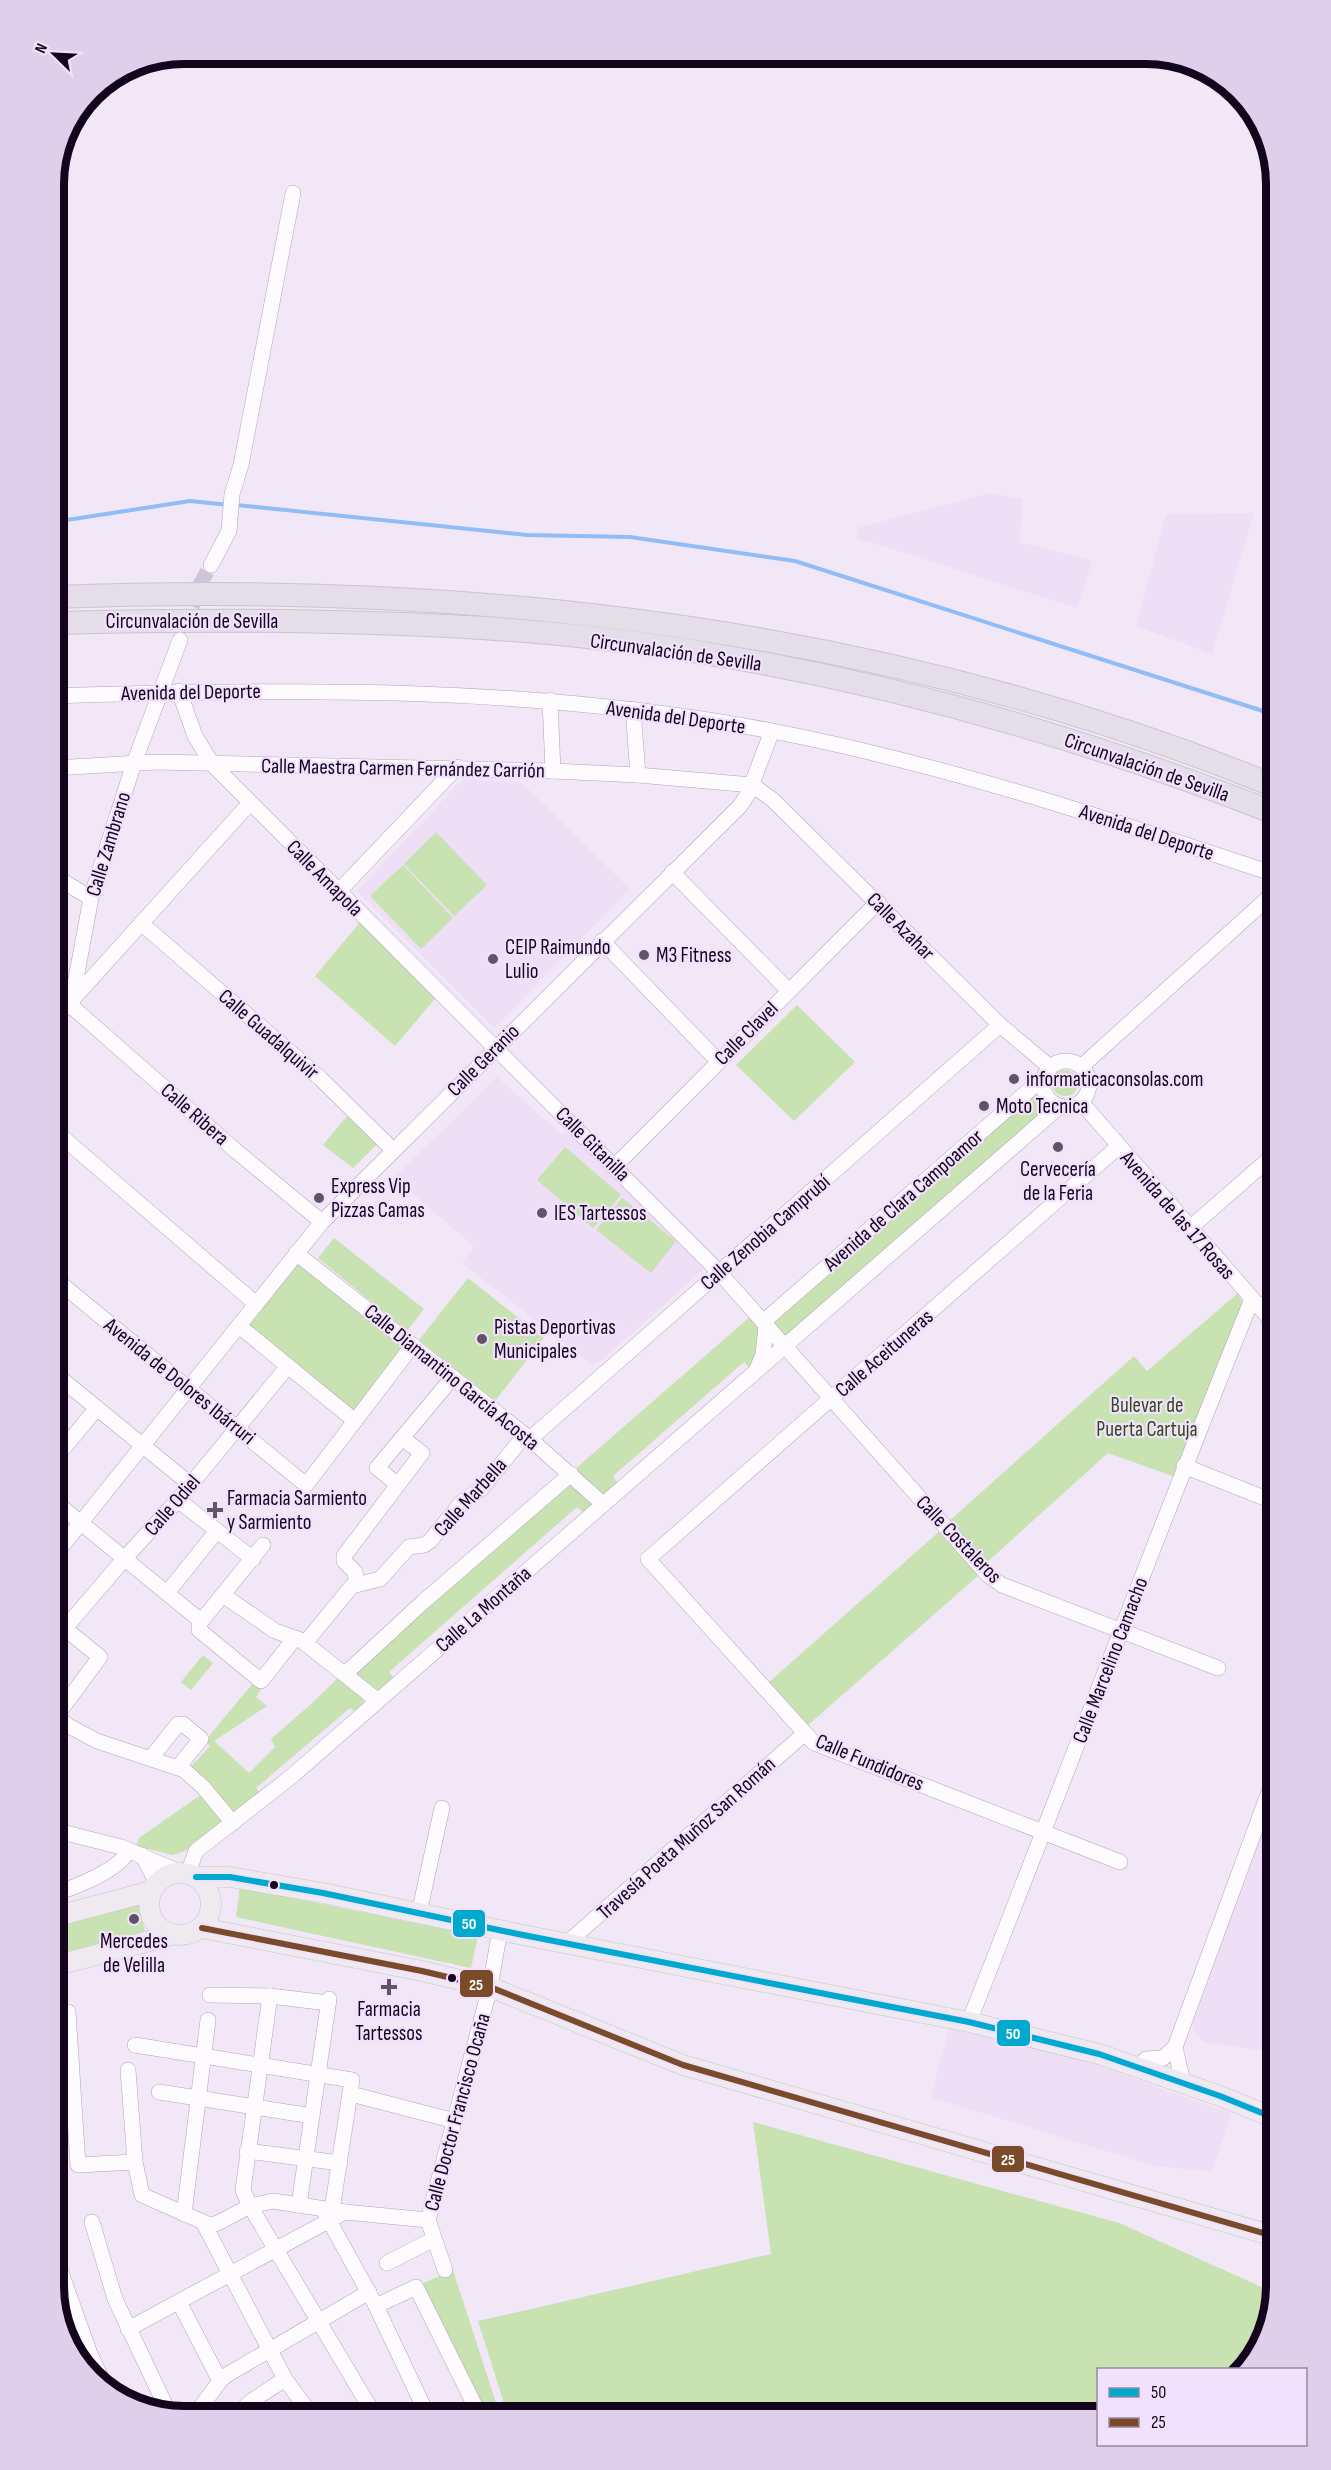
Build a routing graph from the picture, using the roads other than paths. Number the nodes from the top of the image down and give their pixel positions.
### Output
1 (293, 193) dead end
2 (211, 565) tunnel mouth
3 (65, 597) edge
4 (65, 623) edge
5 (180, 640) tunnel mouth
6 (179, 691) junction
7 (159, 692) junction
8 (65, 696) edge
9 (550, 700) junction
10 (633, 709) junction
11 (772, 731) junction
12 (134, 763) junction
13 (212, 764) junction
14 (65, 767) edge
15 (457, 768) junction
16 (553, 771) junction
17 (638, 775) junction
18 (1266, 783) edge
19 (752, 785) junction
20 (249, 804) junction
21 (1266, 810) edge
22 (1266, 871) edge
23 (672, 872) junction
24 (65, 887) edge
25 (339, 891) junction
26 (91, 898) junction
27 (1266, 901) edge
28 (878, 902) junction
29 (141, 923) junction
30 (602, 941) junction
31 (78, 966) junction
32 (95, 976) junction
33 (789, 991) junction
34 (70, 1002) junction
35 (65, 1008) edge
36 (1000, 1025) junction
37 (495, 1047) junction
38 (718, 1061) junction
39 (1082, 1066) junction
40 (1046, 1073) junction
41 (1081, 1102) junction
42 (1060, 1106) junction
43 (65, 1139) edge
44 (1118, 1147) junction
45 (393, 1150) junction
46 (1266, 1162) edge
47 (615, 1166) junction
48 (322, 1222) junction
49 (1190, 1228) junction
50 (296, 1253) junction
51 (719, 1272) junction
52 (64, 1287) edge
53 (1266, 1299) edge
54 (256, 1304) junction
55 (1256, 1304) junction
56 (1266, 1315) edge
57 (764, 1324) junction
58 (239, 1326) junction
59 (413, 1345) junction
60 (785, 1348) junction
61 (288, 1366) junction
62 (755, 1374) junction
63 (453, 1377) junction
64 (64, 1381) edge
65 (188, 1389) junction
66 (831, 1400) junction
67 (97, 1408) junction
68 (355, 1421) junction
69 (237, 1428) junction
70 (527, 1437) junction
71 (402, 1438) junction
72 (142, 1446) junction
73 (64, 1447) edge
74 (1184, 1466) junction
75 (571, 1474) junction
76 (397, 1484) junction
77 (190, 1485) junction
78 (1266, 1499) edge
79 (178, 1500) junction
80 (603, 1504) junction
81 (64, 1509) edge
82 (81, 1523) junction
83 (216, 1532) junction
84 (64, 1543) edge
85 (263, 1545) dead end
86 (125, 1558) junction
87 (252, 1559) junction
88 (648, 1559) joint
89 (357, 1584) junction
90 (167, 1593) junction
91 (223, 1595) junction
92 (201, 1621) junction
93 (64, 1628) joint
94 (1120, 1631) junction
95 (300, 1641) junction
96 (1218, 1668) dead end
97 (345, 1674) junction
98 (377, 1700) junction
99 (64, 1703) edge
100 (64, 1723) edge
101 (804, 1733) junction
102 (151, 1758) junction
103 (178, 1767) junction
104 (1266, 1800) edge
105 (442, 1808) dead end
106 (233, 1823) junction
107 (64, 1833) edge
108 (1044, 1833) junction
109 (136, 1852) junction
110 (1120, 1862) dead end
111 (188, 1874) junction
112 (154, 1887) junction
113 (64, 1890) edge
114 (419, 1913) junction
115 (64, 1914) edge
116 (201, 1928) junction
117 (500, 1930) junction
118 (172, 1935) junction
119 (567, 1943) junction
120 (64, 1963) edge
121 (490, 1987) junction
122 (210, 1995) dead end
123 (270, 1996) junction
124 (208, 2020) dead end
125 (969, 2022) junction
126 (64, 2042) edge
127 (135, 2045) dead end
128 (1175, 2047) junction
129 (203, 2056) junction
130 (260, 2065) junction
131 (1138, 2067) junction
132 (128, 2070) dead end
133 (318, 2074) junction
134 (1183, 2083) junction
135 (352, 2087) junction
136 (159, 2092) dead end
137 (197, 2098) junction
138 (253, 2107) junction
139 (312, 2116) junction
140 (1266, 2116) edge
141 (455, 2121) junction
142 (247, 2151) junction
143 (305, 2158) junction
144 (135, 2162) junction
145 (340, 2163) junction
146 (299, 2205) junction
147 (250, 2206) junction
148 (332, 2213) junction
149 (184, 2214) junction
150 (428, 2220) junction
151 (92, 2222) dead end
152 (204, 2224) junction
153 (1266, 2234) edge
154 (434, 2240) junction
155 (276, 2250) junction
156 (387, 2263) dead end
157 (445, 2270) dead end
158 (229, 2275) junction
159 (64, 2281) edge
160 (372, 2299) junction
161 (179, 2302) junction
162 (319, 2322) junction
163 (128, 2329) junction
164 (269, 2350) junction
165 (95, 2364) edge
166 (285, 2379) junction
167 (220, 2381) junction
168 (164, 2403) edge
169 (202, 2405) edge
170 (247, 2405) edge
171 (304, 2405) edge
172 (369, 2405) edge
173 (423, 2405) edge
174 (473, 2405) edge

1 - 2 street
3 - 18 highway, Circunvalación de Sevilla
4 - 21 highway, Circunvalación de Sevilla
5 - 7 street, Calle Zambrano
6 - 7 street, Avenida del Deporte
6 - 9 street, Avenida del Deporte
6 - 13 street, Calle Amapola
7 - 8 street, Avenida del Deporte
7 - 12 street, Calle Zambrano
9 - 10 street, Avenida del Deporte
9 - 16 street
10 - 11 street, Avenida del Deporte
10 - 17 street
11 - 19 street, Calle Geranio
11 - 22 street, Avenida del Deporte
12 - 13 street, Calle Maestra Carmen Fernández Carrión
12 - 14 street, Calle Maestra Carmen Fernández Carrión
12 - 26 street, Calle Zambrano
13 - 15 street, Calle Maestra Carmen Fernández Carrión
13 - 20 street, Calle Amapola
15 - 16 street, Calle Maestra Carmen Fernández Carrión
15 - 25 street
16 - 17 street, Calle Maestra Carmen Fernández Carrión
17 - 19 street, Calle Maestra Carmen Fernández Carrión
19 - 23 street, Calle Geranio
19 - 28 street, Calle Azahar
20 - 25 street, Calle Amapola
20 - 29 street
23 - 30 street, Calle Geranio
23 - 33 street
24 - 26 street
25 - 37 street, Calle Amapola
26 - 31 street, Calle Zambrano
27 - 39 street
28 - 33 street, Calle Clavel
28 - 36 street, Calle Azahar
29 - 32 street
29 - 45 street, Calle Guadalquivir
30 - 37 street, Calle Geranio
30 - 38 street
31 - 32 street
31 - 34 street, Calle Zambrano
32 - 34 street
33 - 38 street, Calle Clavel
34 - 35 street
34 - 48 street, Calle Ribera
36 - 40 street, Calle Azahar
36 - 51 street, Calle Zenobia Camprubí
37 - 45 street, Calle Geranio
37 - 47 street, Calle Gitanilla
38 - 47 street, Calle Clavel
39 - 40 street
39 - 41 street
40 - 42 street
40 - 57 street, Avenida de Clara Campoamor
41 - 42 street
41 - 44 street, Avenida de las 17 Rosas
42 - 60 street, Avenida de Clara Campoamor
43 - 54 street
44 - 49 street, Avenida de las 17 Rosas
44 - 66 street, Calle Aceituneras
45 - 48 street, Calle Geranio
46 - 49 street
47 - 51 street, Calle Gitanilla
48 - 50 street, Calle Geranio
49 - 55 street, Avenida de las 17 Rosas
50 - 54 street, Calle Geranio
50 - 59 street, Calle Diamantino García Acosta
51 - 57 street, Calle Gitanilla
51 - 70 street, Calle Zenobia Camprubí
52 - 65 street, Avenida de Dolores Ibárruri
53 - 55 street, Calle Marcelino Camacho
54 - 58 street, Calle Geranio
55 - 56 street, Avenida de las 17 Rosas
55 - 74 street, Calle Marcelino Camacho
57 - 60 street, Calle Gitanilla
57 - 62 street
58 - 61 street
58 - 65 street, Calle Geranio
59 - 63 street, Calle Diamantino García Acosta
59 - 68 street
60 - 62 street, Calle La Montaña
60 - 66 street, Calle Costaleros
61 - 68 street
61 - 69 street, Calle Odiel
62 - 80 street, Calle La Montaña
63 - 70 street, Calle Diamantino García Acosta
63 - 71 street
64 - 67 street
65 - 69 street, Avenida de Dolores Ibárruri
65 - 72 street, Calle Geranio
66 - 88 street, Calle Aceituneras
66 - 94 street, Calle Costaleros
67 - 72 street
67 - 73 street
68 - 69 street, Avenida de Dolores Ibárruri
69 - 77 street, Calle Odiel
70 - 75 street, Calle Diamantino García Acosta
70 - 89 street, Calle Marbella
71 - 76 street
71 - 76 street
72 - 77 street
72 - 82 street, Calle Geranio
74 - 78 street
74 - 94 street, Calle Marcelino Camacho
75 - 80 street, Calle Diamantino García Acosta
75 - 97 street, Calle La Montaña
76 - 89 street
77 - 79 street, Calle Odiel
79 - 83 street
79 - 86 street, Calle Odiel
80 - 98 street, Calle La Montaña
81 - 82 street
82 - 84 street, Calle Geranio
82 - 86 street
83 - 87 street
83 - 90 street
85 - 87 street
86 - 90 street
86 - 93 street, Calle Odiel
87 - 91 street
88 - 101 street, Calle Fundidores
89 - 95 street, Calle Marbella
90 - 92 street
91 - 92 street
91 - 95 street
92 - 95 street, Calle Marbella
93 - 99 street
94 - 96 street, Calle Costaleros
94 - 108 street, Calle Marcelino Camacho
95 - 97 street
97 - 98 street
98 - 106 street, Calle La Montaña
100 - 102 street
101 - 108 street, Calle Fundidores
101 - 119 street, Travesía Poeta Muñoz San Román
102 - 103 street
102 - 103 street
103 - 106 street
104 - 128 street
105 - 114 street
106 - 111 street, Calle La Montaña
107 - 109 street
108 - 110 street, Calle Fundidores
108 - 125 street, Calle Marcelino Camacho
109 - 111 street
109 - 112 street
109 - 113 street
111 - 112 main road
111 - 114 main road
111 - 116 main road
112 - 115 main road
112 - 118 main road
114 - 117 main road
116 - 118 main road
116 - 121 main road
117 - 119 main road
117 - 121 street, Calle Doctor Francisco Ocaña
118 - 120 main road
119 - 125 main road
121 - 141 street, Calle Doctor Francisco Ocaña
121 - 153 main road
122 - 123 street
123 - 130 street
123 - 133 street
124 - 129 street
125 - 131 main road
126 - 144 street
127 - 129 street
128 - 131 street
128 - 134 street
129 - 130 street
129 - 137 street
130 - 133 street
130 - 138 street
131 - 134 main road
132 - 144 street
133 - 135 street
133 - 139 street
134 - 140 main road
135 - 141 street
135 - 145 street
136 - 137 street
137 - 138 street
137 - 149 street
138 - 139 street
138 - 142 street
139 - 143 street
141 - 150 street, Calle Doctor Francisco Ocaña
142 - 143 street
142 - 147 street
143 - 145 street
143 - 146 street
144 - 149 street
145 - 148 street
146 - 147 street
146 - 148 street
147 - 152 street
147 - 155 street
148 - 150 street
148 - 155 street
148 - 160 street
149 - 152 street
150 - 154 street, Calle Doctor Francisco Ocaña
151 - 163 street
152 - 158 street
154 - 156 street
154 - 157 street, Calle Doctor Francisco Ocaña
155 - 158 street
155 - 162 street
158 - 161 street
158 - 164 street
159 - 165 street
160 - 162 street
160 - 173 street
160 - 174 street
161 - 163 street
161 - 167 street
162 - 164 street
162 - 172 street
163 - 168 street
164 - 166 street
164 - 167 street
166 - 170 street
166 - 171 street
167 - 169 street

